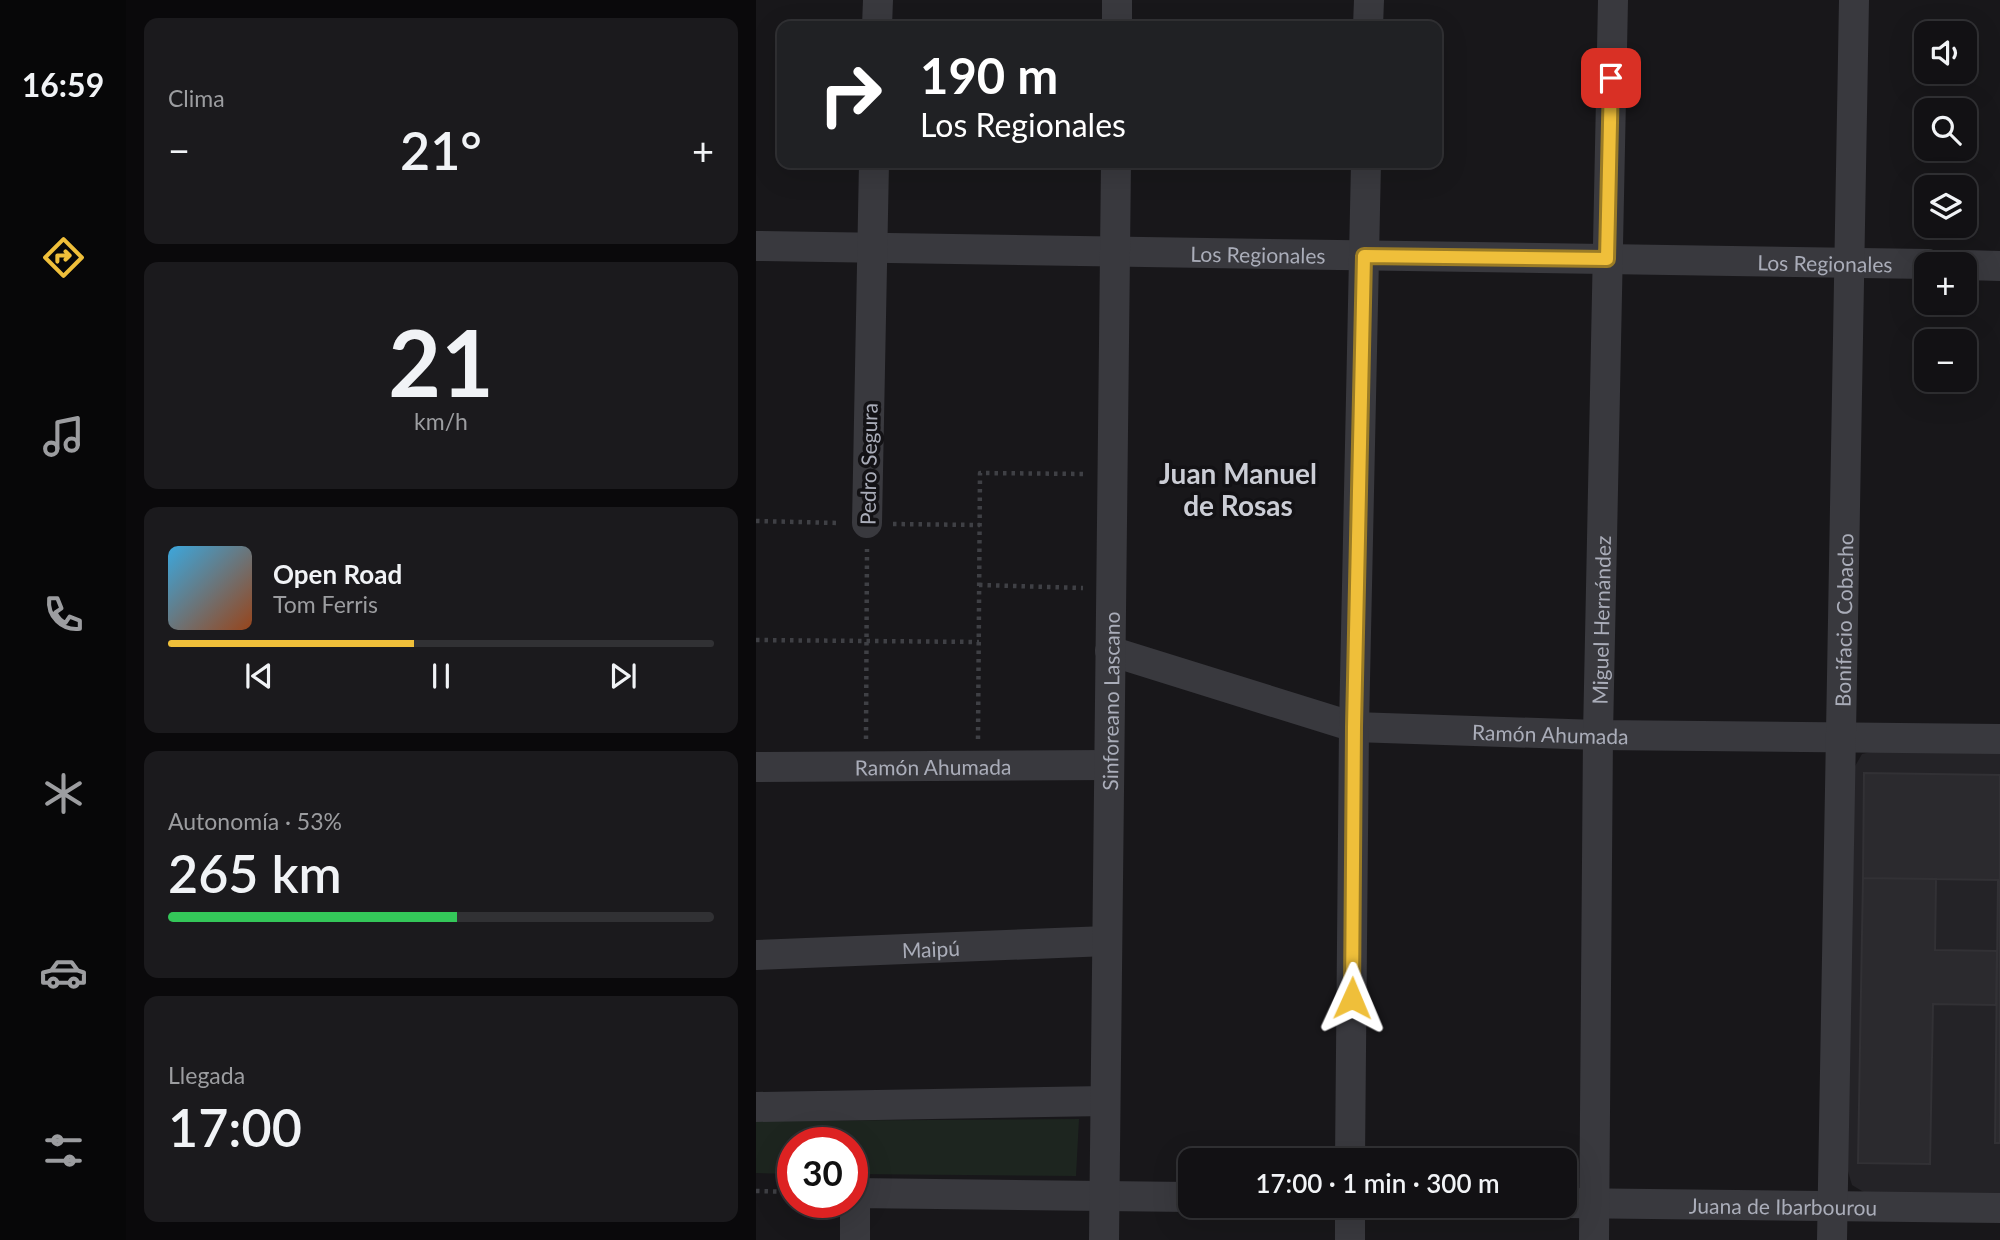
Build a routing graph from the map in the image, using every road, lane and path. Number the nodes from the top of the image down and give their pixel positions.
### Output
1 (878, 0) edge
2 (1117, 0) edge
3 (1369, 0) edge
4 (1613, 0) edge
5 (1854, 0) edge
6 (877, 21) edge
7 (1117, 21) edge
8 (1368, 21) edge
9 (874, 168) edge
10 (1115, 168) edge
11 (1366, 168) edge
12 (756, 246) edge
13 (872, 248) junction
14 (1115, 251) junction
15 (1364, 256) junction
16 (1607, 259) junction
17 (1850, 263) junction
18 (1914, 264) edge
19 (1977, 265) edge
20 (2000, 266) edge
21 (1112, 474) junction
22 (867, 523) joint
23 (979, 585) junction
24 (1111, 589) junction
25 (756, 640) edge
26 (867, 641) junction
27 (979, 642) junction
28 (1110, 651) junction
29 (1354, 727) junction
30 (1598, 736) junction
31 (1842, 737) junction
32 (2000, 739) edge
33 (1109, 765) junction
34 (866, 766) junction
35 (978, 766) junction
36 (756, 767) edge
37 (1107, 941) junction
38 (756, 955) edge
39 (1105, 1101) junction
40 (756, 1107) edge
41 (1350, 1148) edge
42 (756, 1191) edge
43 (777, 1192) edge
44 (1104, 1196) junction
45 (1178, 1197) edge
46 (1577, 1203) edge
47 (1594, 1203) junction
48 (1833, 1206) junction
49 (2000, 1208) edge
50 (1350, 1218) edge
51 (855, 1240) edge
52 (1104, 1240) edge
53 (1350, 1240) edge
54 (1594, 1240) edge
55 (1832, 1240) edge

1 - 6 street
2 - 7 street
3 - 8 street
4 - 16 street, Miguel Hernández
5 - 17 street, Bonifacio Cobacho
9 - 13 street, Pedro Segura
10 - 14 street, Sinforeano Lascano
11 - 15 street
12 - 13 street, Los Regionales
13 - 14 street, Los Regionales
13 - 22 street, Pedro Segura
14 - 15 street, Los Regionales
14 - 21 street, Sinforeano Lascano
15 - 16 street, Los Regionales
15 - 29 street
16 - 17 street, Los Regionales
16 - 30 street, Miguel Hernández
17 - 18 street, Los Regionales
17 - 31 street, Bonifacio Cobacho
19 - 20 street
21 - 23 path
21 - 24 street, Sinforeano Lascano
22 - 26 path, Pedro Segura
23 - 24 path
23 - 27 path
24 - 28 street, Sinforeano Lascano
25 - 26 path
26 - 27 path
26 - 34 path, Pedro Segura
27 - 35 path
28 - 29 street, Ramón Ahumada
28 - 33 street, Sinforeano Lascano
29 - 30 street, Ramón Ahumada
29 - 41 street
30 - 31 street, Ramón Ahumada
30 - 47 street, Miguel Hernández
31 - 32 street, Ramón Ahumada
31 - 48 street, Bonifacio Cobacho
33 - 35 street, Ramón Ahumada
33 - 37 street, Sinforeano Lascano
34 - 35 street, Ramón Ahumada
34 - 36 street, Ramón Ahumada
37 - 38 street, Maipú
37 - 39 street, Sinforeano Lascano
39 - 40 street
39 - 44 street, Sinforeano Lascano
42 - 43 path
44 - 45 street
44 - 51 street
44 - 52 street, Sinforeano Lascano
46 - 47 street, Juana de Ibarbourou
47 - 48 street, Juana de Ibarbourou
47 - 54 street, Miguel Hernández
48 - 49 street, Juana de Ibarbourou
48 - 55 street, Bonifacio Cobacho
50 - 53 street

